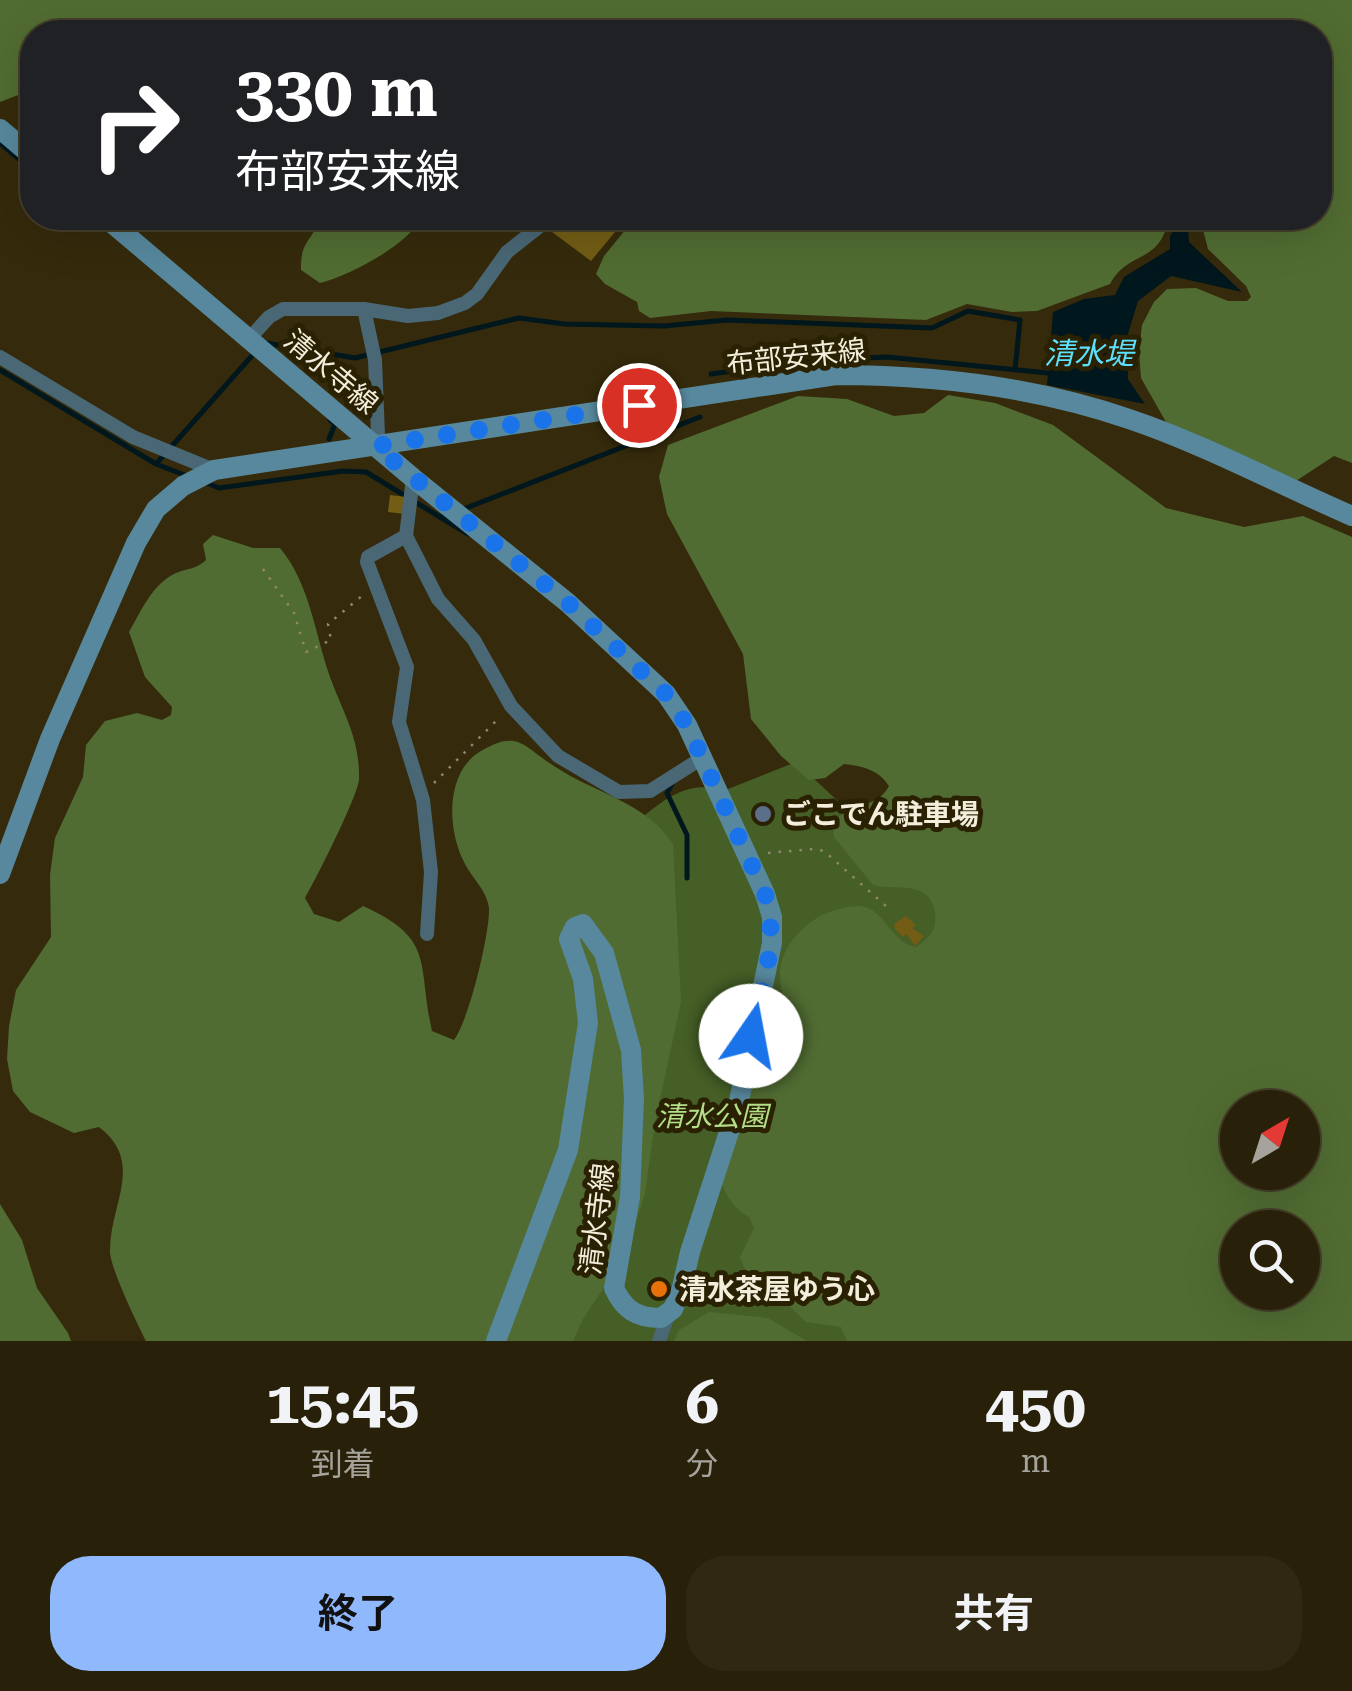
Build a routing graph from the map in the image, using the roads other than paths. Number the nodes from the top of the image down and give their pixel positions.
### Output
1 (0, 129) edge
2 (20, 146) edge
3 (120, 230) edge
4 (535, 230) edge
5 (364, 308) junction
6 (250, 339) junction
7 (0, 357) edge
8 (375, 446) junction
9 (214, 470) junction
10 (413, 478) junction
11 (1352, 516) edge
12 (406, 536) junction
13 (702, 758) junction
14 (0, 874) edge
15 (427, 934) dead end
16 (668, 1315) junction
17 (496, 1341) edge
18 (659, 1341) edge

1 - 2 main road
3 - 6 main road, 清水寺線
4 - 5 street
5 - 6 street
5 - 8 street
6 - 8 main road, 清水寺線
7 - 9 street
8 - 9 main road, 布部安来線
8 - 10 main road, 清水寺線
8 - 11 main road, 布部安来線
9 - 14 main road, 布部安来線
10 - 12 street
10 - 13 main road, 清水寺線
12 - 13 street
12 - 15 street
13 - 16 main road, 清水寺線
16 - 17 main road, 清水寺線
16 - 18 street

